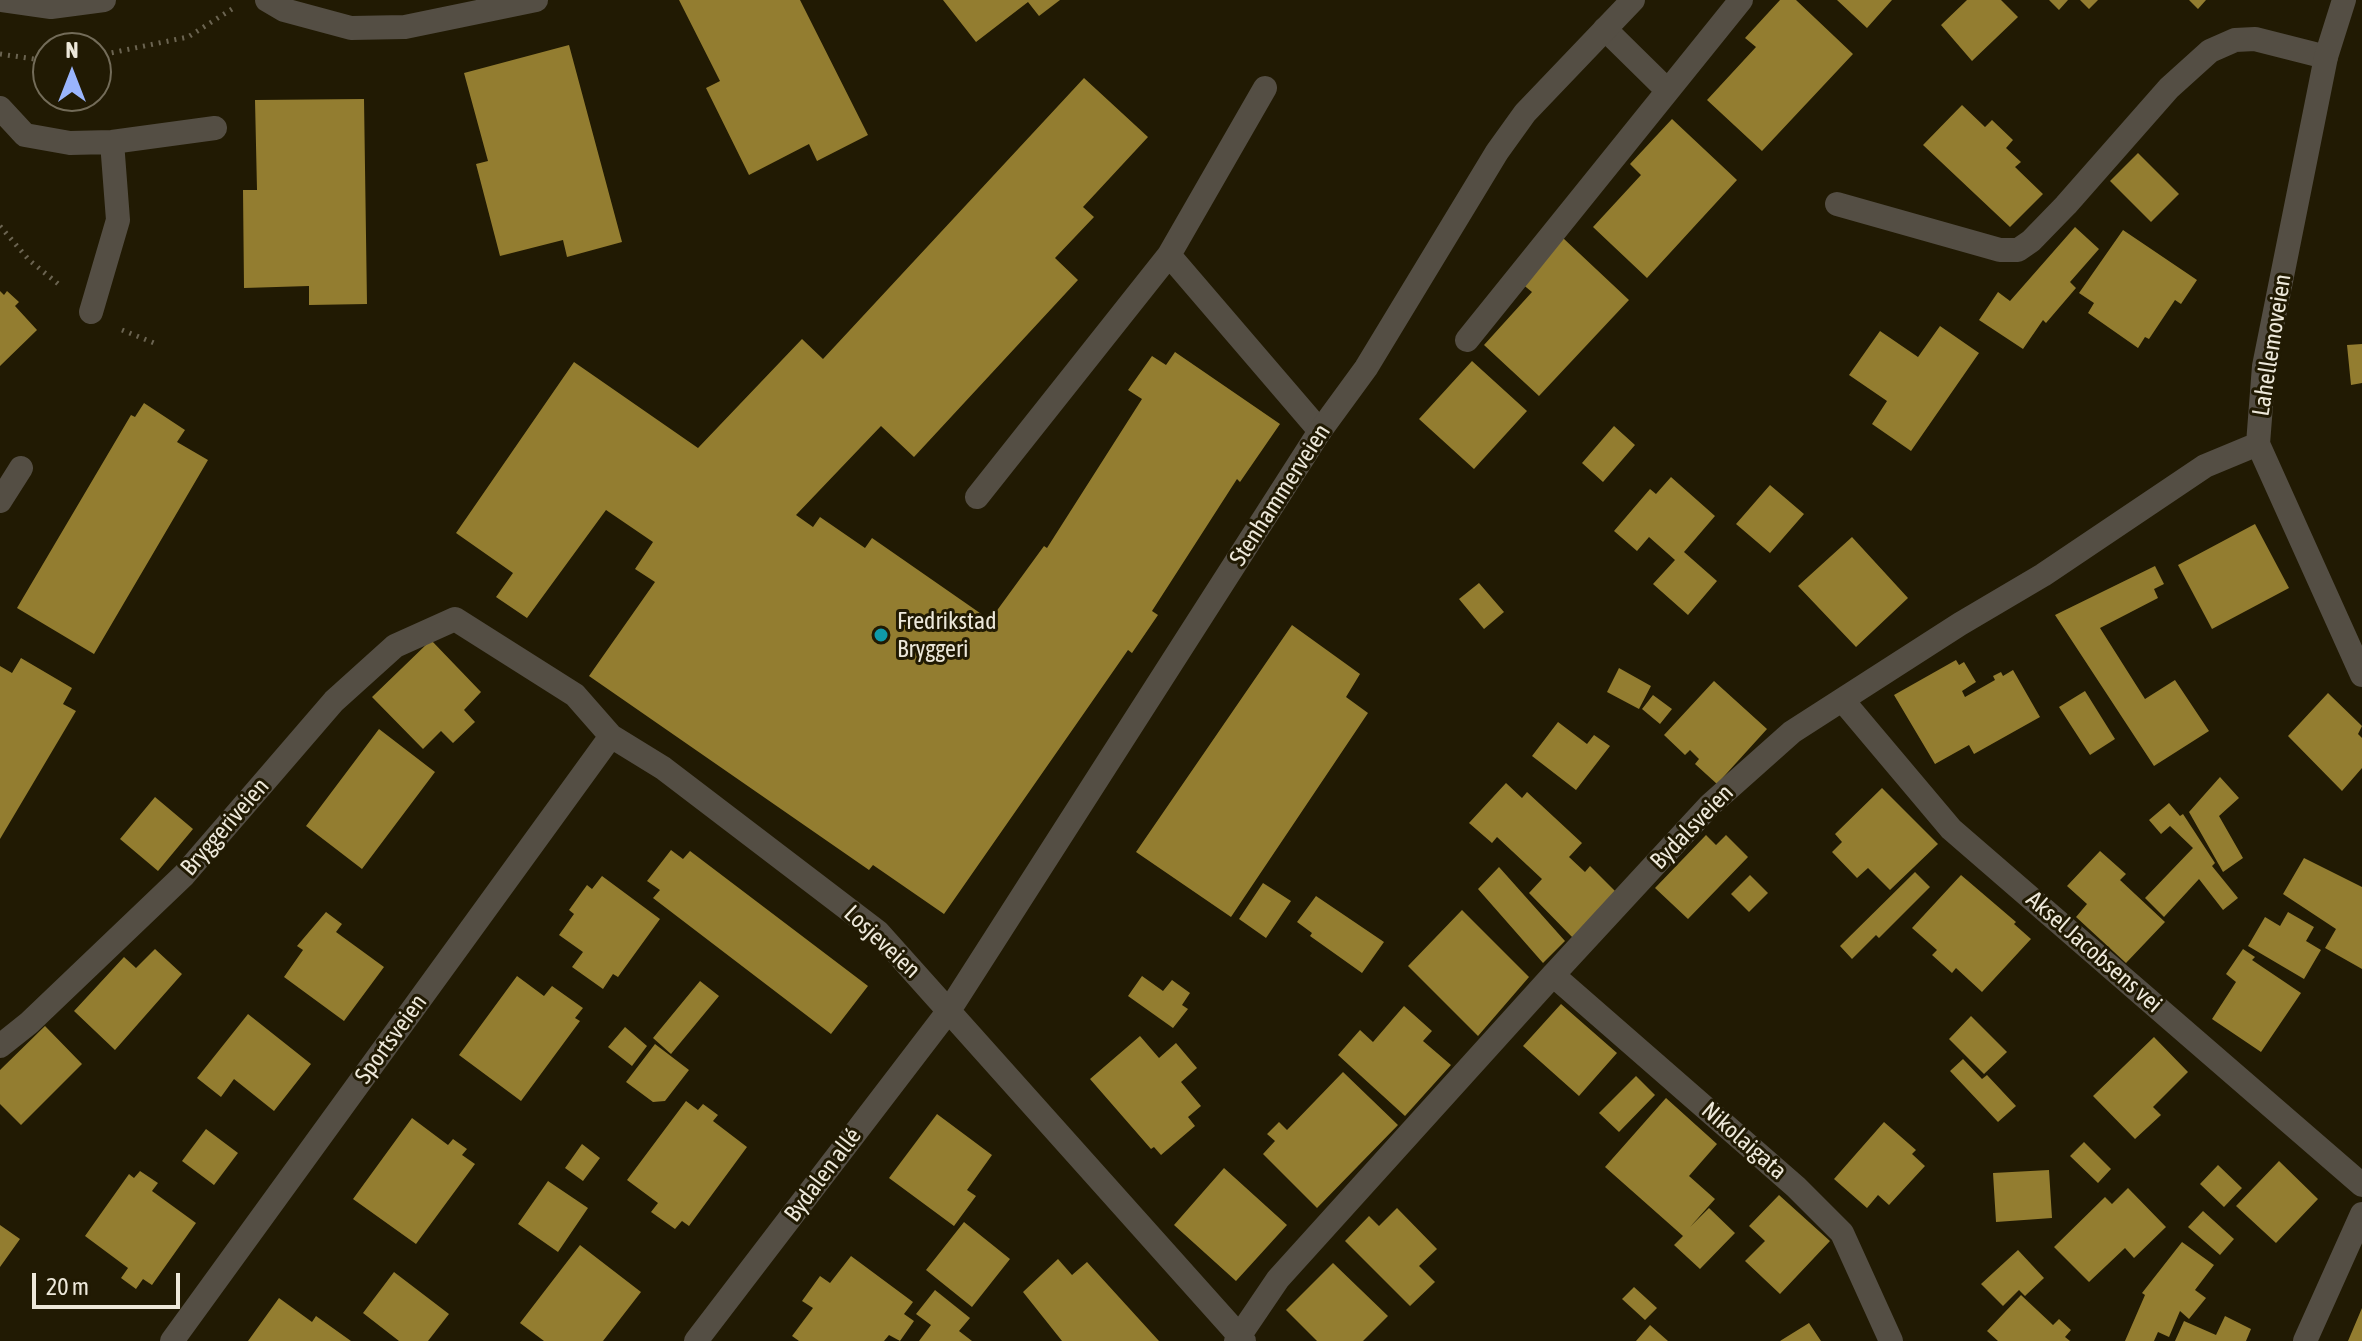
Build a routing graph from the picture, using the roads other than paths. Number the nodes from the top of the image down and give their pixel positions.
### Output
1 (2, 0) edge
2 (104, 0) edge
3 (267, 0) edge
4 (536, 0) edge
5 (1633, 0) edge
6 (1741, 0) edge
7 (2344, 0) edge
8 (1605, 29) junction
9 (2326, 57) junction
10 (1265, 88) dead end
11 (1666, 89) junction
12 (0, 108) edge
13 (215, 128) dead end
14 (112, 142) junction
15 (1837, 204) dead end
16 (1169, 255) junction
17 (91, 312) dead end
18 (1467, 340) dead end
19 (1320, 431) junction
20 (2258, 444) junction
21 (21, 468) dead end
22 (977, 497) dead end
23 (0, 501) edge
24 (455, 619) joint
25 (2362, 675) edge
26 (1844, 702) junction
27 (611, 736) junction
28 (1553, 975) junction
29 (950, 1009) junction
30 (0, 1046) edge
31 (2362, 1185) edge
32 (2362, 1214) edge
33 (1240, 1340) edge
34 (172, 1341) edge
35 (696, 1341) edge
36 (1891, 1341) edge
37 (2305, 1341) edge

1 - 2 street
3 - 4 street
5 - 8 street, Stenhammerveien
6 - 11 street
7 - 9 street, Lahellemoveien
8 - 11 street
8 - 19 street, Stenhammerveien
9 - 15 street
9 - 20 street, Lahellemoveien
10 - 16 street
11 - 18 street
12 - 14 street
13 - 14 street
14 - 17 street
16 - 19 street
16 - 22 street
19 - 29 street, Stenhammerveien
20 - 25 street, Lahellemoveien
20 - 26 street, Bydalsveien
21 - 23 street
24 - 27 street, Losjeveien
24 - 30 street, Bryggeriveien
26 - 28 street, Bydalsveien
26 - 31 street, Aksel Jacobsens vei
27 - 29 street, Losjeveien
27 - 34 street, Sportsveien
28 - 33 street, Bydalsveien
28 - 36 street, Nikolaigata
29 - 33 street, Losjeveien
29 - 35 street, Bydalen allé
32 - 37 street

